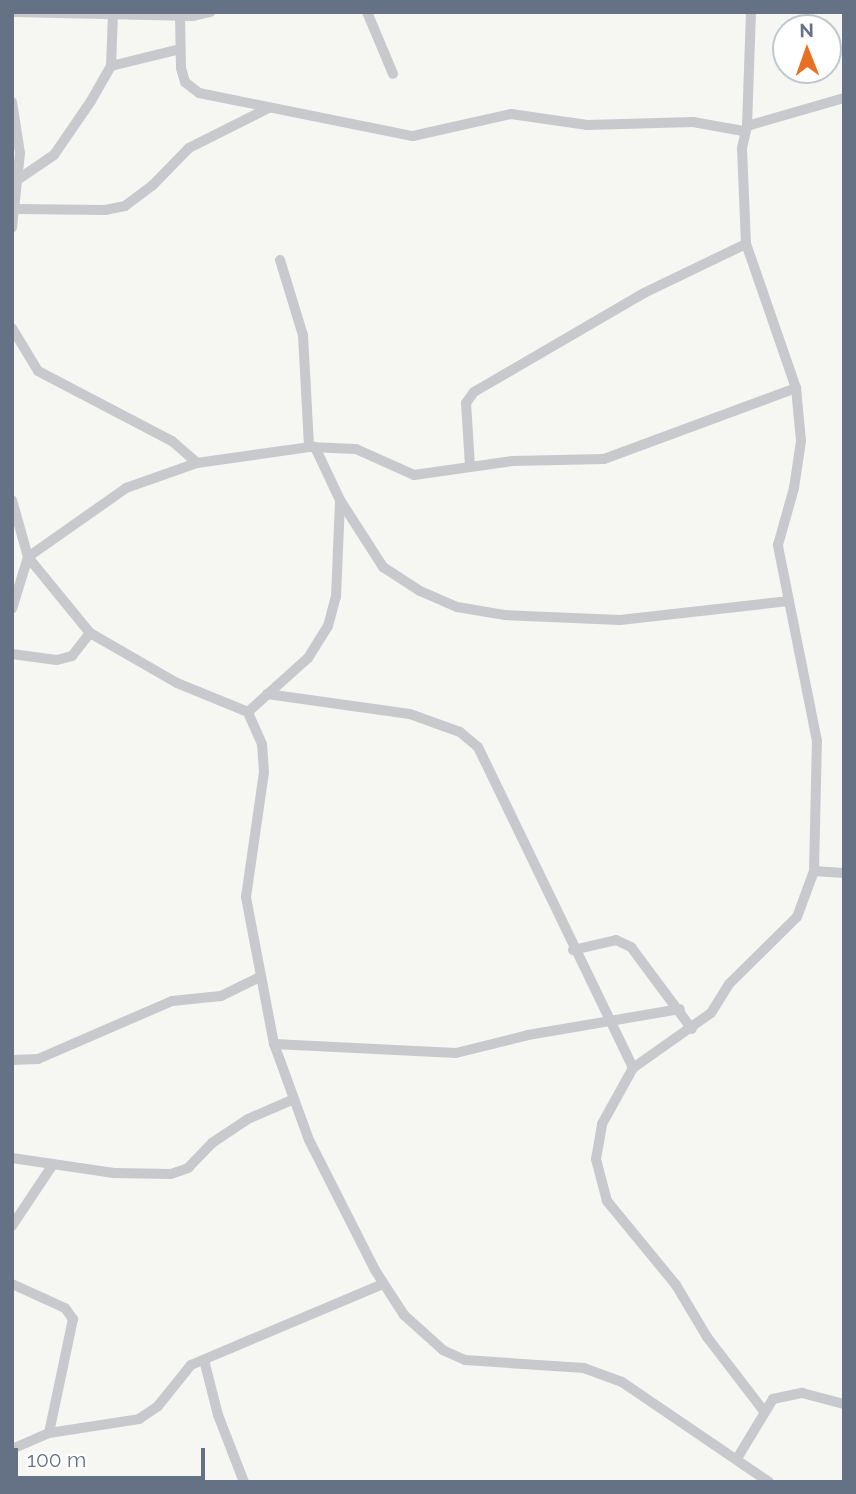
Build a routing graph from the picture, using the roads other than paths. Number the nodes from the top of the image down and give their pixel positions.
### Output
1 (13, 12) edge
2 (211, 12) edge
3 (367, 12) edge
4 (751, 12) edge
5 (113, 14) edge
6 (180, 15) junction
7 (180, 49) junction
8 (111, 66) junction
9 (393, 74) dead end
10 (844, 98) edge
11 (12, 102) edge
12 (269, 108) junction
13 (745, 129) junction
14 (20, 178) junction
15 (16, 209) junction
16 (12, 228) edge
17 (746, 244) junction
18 (280, 260) dead end
19 (12, 328) edge
20 (796, 388) junction
21 (312, 447) junction
22 (197, 463) junction
23 (470, 466) junction
24 (12, 499) edge
25 (340, 500) junction
26 (28, 557) junction
27 (789, 601) junction
28 (12, 609) edge
29 (90, 633) junction
30 (12, 654) edge
31 (267, 694) junction
32 (248, 712) junction
33 (814, 871) junction
34 (844, 873) edge
35 (573, 950) junction
36 (260, 977) junction
37 (680, 1009) junction
38 (610, 1020) junction
39 (692, 1028) junction
40 (274, 1045) junction
41 (12, 1060) edge
42 (633, 1068) junction
43 (292, 1100) junction
44 (12, 1158) edge
45 (52, 1166) junction
46 (12, 1226) edge
47 (12, 1284) edge
48 (383, 1284) junction
49 (204, 1360) junction
50 (844, 1404) edge
51 (763, 1410) junction
52 (49, 1433) junction
53 (12, 1449) edge
54 (738, 1457) junction
55 (244, 1482) edge
56 (769, 1482) edge

1 - 5 street
2 - 6 street
3 - 9 street
4 - 13 street
5 - 6 street
5 - 8 street
6 - 7 street
7 - 8 street
7 - 12 street
8 - 14 street
10 - 13 street
11 - 14 street
12 - 13 street
12 - 15 street
13 - 17 street
14 - 15 street
15 - 16 street
17 - 20 street
17 - 23 street
18 - 21 street
19 - 22 street
20 - 23 street
20 - 27 street
21 - 22 street
21 - 23 street
21 - 25 street
22 - 26 street
24 - 26 street
25 - 27 street
25 - 31 street
26 - 28 street
26 - 29 street
27 - 33 street
29 - 30 street
29 - 32 street
31 - 32 street
31 - 35 street
32 - 36 street
33 - 34 street
33 - 39 street
35 - 37 street
35 - 38 street
36 - 40 street
36 - 41 street
37 - 38 street
37 - 39 street
38 - 40 street
38 - 42 street
39 - 42 street
40 - 43 street
42 - 51 street
43 - 45 street
43 - 48 street
44 - 45 street
45 - 46 street
47 - 52 street
48 - 49 street
48 - 54 street
49 - 52 street
49 - 55 street
50 - 51 street
51 - 54 street
52 - 53 street
54 - 56 street

